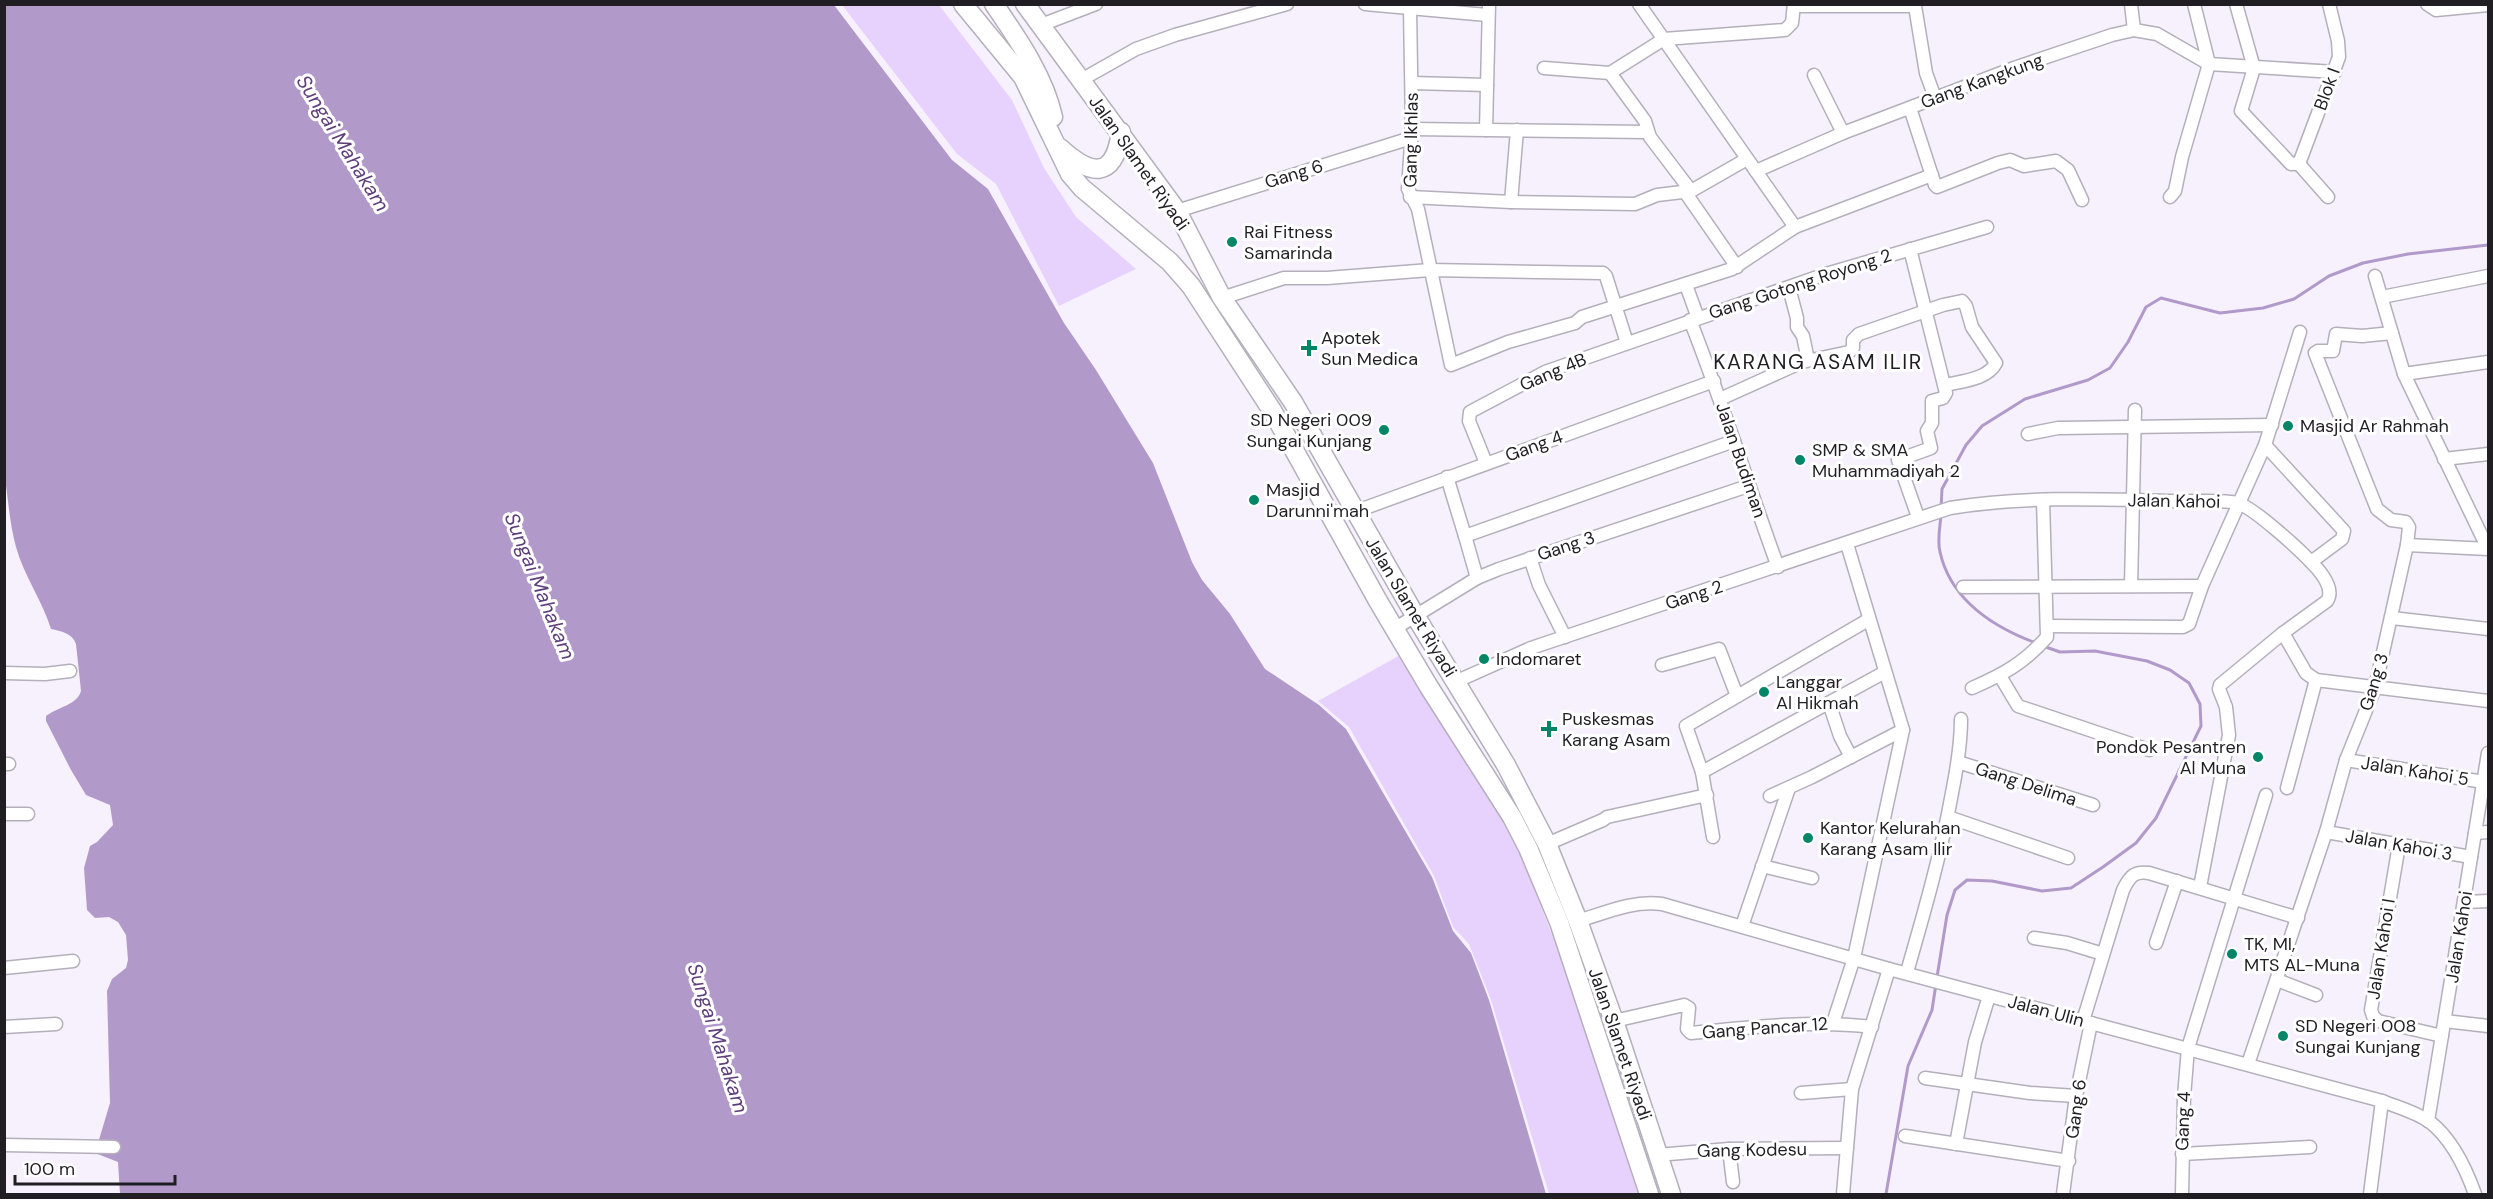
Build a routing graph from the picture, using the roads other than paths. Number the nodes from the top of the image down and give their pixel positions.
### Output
1 (963, 4) edge
2 (994, 4) edge
3 (1025, 4) edge
4 (1096, 4) edge
5 (1287, 4) edge
6 (1365, 4) edge
7 (1639, 4) edge
8 (2131, 4) edge
9 (2194, 4) edge
10 (2236, 4) edge
11 (2329, 4) edge
12 (2427, 4) edge
13 (1794, 5) edge
14 (2488, 5) edge
15 (1410, 8) junction
16 (1488, 10) edge
17 (1041, 25) junction
18 (2134, 30) junction
19 (1664, 39) junction
20 (2209, 64) junction
21 (1544, 68) dead end
22 (2254, 68) junction
23 (2335, 72) junction
24 (1610, 73) junction
25 (1814, 75) dead end
26 (1081, 80) junction
27 (1412, 83) junction
28 (1487, 85) junction
29 (1935, 98) junction
30 (1910, 108) junction
31 (1486, 130) junction
32 (1517, 130) junction
33 (1121, 132) junction
34 (1647, 132) junction
35 (1411, 133) junction
36 (1842, 133) junction
37 (1056, 145) junction
38 (1747, 159) junction
39 (2295, 163) junction
40 (1756, 171) junction
41 (1932, 175) junction
42 (1688, 192) junction
43 (1410, 197) junction
44 (2170, 197) dead end
45 (2328, 197) dead end
46 (2082, 200) dead end
47 (1511, 202) junction
48 (1177, 211) junction
49 (1795, 227) junction
50 (1987, 227) dead end
51 (1911, 249) junction
52 (1737, 267) junction
53 (1430, 270) junction
54 (2375, 276) dead end
55 (2488, 276) edge
56 (1686, 285) junction
57 (1789, 288) junction
58 (2382, 297) junction
59 (1222, 298) junction
60 (1615, 307) junction
61 (1926, 311) junction
62 (1694, 319) junction
63 (2300, 332) dead end
64 (2392, 333) junction
65 (1627, 343) junction
66 (1808, 360) junction
67 (2488, 362) edge
68 (2404, 374) junction
69 (1714, 381) junction
70 (1945, 385) junction
71 (1720, 399) junction
72 (2135, 410) dead end
73 (2272, 425) junction
74 (2134, 426) junction
75 (2028, 434) dead end
76 (1734, 441) junction
77 (2265, 445) junction
78 (2488, 454) edge
79 (2444, 459) junction
80 (1485, 463) junction
81 (1447, 477) junction
82 (1748, 486) junction
83 (2133, 500) junction
84 (2043, 501) junction
85 (2238, 503) junction
86 (1354, 512) junction
87 (1934, 513) joint
88 (1918, 517) junction
89 (1465, 536) junction
90 (1846, 544) junction
91 (2407, 544) junction
92 (2488, 549) edge
93 (1530, 558) junction
94 (2311, 562) junction
95 (1778, 567) junction
96 (1477, 578) junction
97 (2046, 586) junction
98 (2131, 586) junction
99 (2202, 586) junction
100 (1963, 587) dead end
101 (1401, 591) junction
102 (1377, 602) junction
103 (1416, 617) junction
104 (2392, 618) junction
105 (1868, 620) junction
106 (1394, 629) junction
107 (2488, 629) edge
108 (2048, 632) junction
109 (2283, 633) junction
110 (1565, 637) junction
111 (1662, 665) dead end
112 (70, 671) dead end
113 (1885, 672) junction
114 (7, 674) edge
115 (2000, 676) junction
116 (2316, 680) junction
117 (1455, 682) junction
118 (1972, 688) dead end
119 (2375, 688) junction
120 (1737, 696) junction
121 (2488, 701) edge
122 (1829, 703) junction
123 (1961, 719) dead end
124 (1903, 730) junction
125 (2149, 750) dead end
126 (2488, 753) edge
127 (1851, 757) junction
128 (2346, 760) junction
129 (1958, 762) junction
130 (1702, 772) junction
131 (2486, 775) edge
132 (1789, 788) junction
133 (2287, 788) dead end
134 (1707, 795) junction
135 (2266, 795) dead end
136 (1770, 796) dead end
137 (2093, 806) dead end
138 (4, 814) edge
139 (28, 814) dead end
140 (1948, 817) junction
141 (2326, 832) junction
142 (2488, 832) edge
143 (2475, 833) junction
144 (1713, 837) dead end
145 (1547, 844) junction
146 (2398, 844) junction
147 (2471, 857) junction
148 (2068, 858) dead end
149 (1762, 866) junction
150 (1812, 878) dead end
151 (2177, 881) junction
152 (2200, 887) junction
153 (2235, 899) junction
154 (2465, 902) junction
155 (2488, 902) edge
156 (2298, 918) junction
157 (1578, 921) junction
158 (1742, 926) junction
159 (2034, 938) dead end
160 (2156, 943) dead end
161 (2103, 954) junction
162 (1854, 958) junction
163 (73, 961) dead end
164 (4, 968) edge
165 (1889, 969) junction
166 (1907, 972) junction
167 (2277, 980) junction
168 (2316, 994) dead end
169 (1989, 996) junction
170 (1614, 1021) junction
171 (2087, 1022) junction
172 (2445, 1022) junction
173 (1833, 1023) junction
174 (56, 1024) dead end
175 (2488, 1026) edge
176 (4, 1027) edge
177 (1872, 1027) junction
178 (2442, 1036) junction
179 (2188, 1048) junction
180 (1627, 1062) junction
181 (2248, 1064) junction
182 (1608, 1069) junction
183 (1925, 1078) dead end
184 (1966, 1084) junction
185 (1852, 1089) junction
186 (1801, 1093) dead end
187 (2076, 1096) junction
188 (2382, 1101) junction
189 (2428, 1121) junction
190 (1905, 1136) dead end
191 (1956, 1143) junction
192 (4, 1145) edge
193 (114, 1147) dead end
194 (2310, 1147) dead end
195 (1847, 1148) junction
196 (1729, 1149) junction
197 (2182, 1154) junction
198 (1657, 1155) junction
199 (2069, 1161) junction
200 (1733, 1182) dead end
201 (1649, 1194) edge
202 (1671, 1194) edge
203 (1843, 1194) edge
204 (2063, 1194) edge
205 (2182, 1194) edge
206 (2370, 1194) edge
207 (2475, 1194) edge

1 - 37 highway, Jalan Slamet Riyadi
2 - 37 highway, Jalan Slamet Riyadi
3 - 17 highway, Jalan Slamet Riyadi
4 - 17 street
5 - 26 street
6 - 15 street
7 - 19 street
8 - 18 street
9 - 20 street
10 - 22 street
11 - 23 street, Blok I
12 - 14 street
13 - 19 street
13 - 29 street
15 - 16 street
15 - 27 street, Gang Ikhlas
16 - 28 street
17 - 26 highway, Jalan Slamet Riyadi
18 - 20 street, Gang Kangkung
18 - 29 street, Gang Kangkung
19 - 24 street
19 - 38 street
20 - 22 street
20 - 44 street
21 - 24 street
22 - 23 street
22 - 39 street
23 - 39 street, Blok I
24 - 34 street
25 - 36 street
26 - 33 highway, Jalan Slamet Riyadi
27 - 28 street
27 - 35 street, Gang Ikhlas
28 - 31 street
29 - 30 street, Gang Kangkung
30 - 36 street, Gang Kangkung
30 - 41 street
31 - 32 street, Gang 6
31 - 35 street, Gang 6
32 - 34 street, Gang 6
32 - 47 street
33 - 37 highway
33 - 48 highway, Jalan Slamet Riyadi
34 - 42 street
35 - 43 street, Gang Ikhlas
35 - 48 street, Gang 6
36 - 40 street, Gang Kangkung
37 - 102 highway, Jalan Slamet Riyadi
38 - 40 street
38 - 42 street
39 - 45 street
40 - 49 street
41 - 46 street
41 - 49 street
42 - 47 street
42 - 52 street
43 - 47 street
43 - 53 street, Gang Ikhlas
48 - 59 highway, Jalan Slamet Riyadi
49 - 52 street
50 - 51 street, Gang Gotong Royong 2
51 - 57 street, Gang Gotong Royong 2
51 - 61 street
52 - 56 street
53 - 59 street
53 - 60 street
53 - 60 street, Gang Ikhlas
54 - 58 street
55 - 58 street
56 - 60 street
56 - 62 street, Jalan Budiman
57 - 62 street, Gang Gotong Royong 2
57 - 66 street
58 - 64 street
59 - 86 highway, Jalan Slamet Riyadi
60 - 65 street
61 - 66 street
61 - 70 street
61 - 70 street
62 - 65 street, Gang 4B
62 - 69 street, Jalan Budiman
63 - 73 street
64 - 68 street
64 - 91 street
65 - 80 street, Gang 4B
66 - 71 street
67 - 68 street
68 - 79 street
69 - 71 street, Jalan Budiman
69 - 80 street, Gang 4
70 - 88 street
71 - 76 street, Jalan Budiman
72 - 74 street
73 - 74 street
73 - 77 street
74 - 75 street
74 - 83 street
76 - 82 street, Jalan Budiman
76 - 89 street
77 - 85 street
77 - 94 street
78 - 79 street
79 - 92 street
80 - 81 street, Gang 4
81 - 86 street, Gang 4
81 - 89 street
82 - 93 street, Gang 3
82 - 95 street, Jalan Budiman
83 - 84 street, Jalan Kahoi
83 - 85 street, Jalan Kahoi
83 - 98 street
84 - 87 street, Jalan Kahoi
84 - 97 street
85 - 94 street, Jalan Kahoi
85 - 99 street
86 - 101 highway, Jalan Slamet Riyadi
87 - 88 street, Gang 2
88 - 90 street, Gang 2
89 - 96 street
90 - 95 street, Gang 2
90 - 105 street
91 - 92 street
91 - 104 street, Gang 3
93 - 96 street, Gang 3
93 - 110 street
94 - 109 street, Jalan Kahoi
95 - 110 street, Gang 2
96 - 103 street, Gang 3
97 - 98 street
97 - 100 street
97 - 108 street
98 - 99 street
99 - 108 street
101 - 102 highway
101 - 103 highway, Jalan Slamet Riyadi
102 - 106 highway, Jalan Slamet Riyadi
103 - 106 street, Gang 3
103 - 117 highway, Jalan Slamet Riyadi
104 - 107 street
104 - 119 street, Gang 3
105 - 113 street
105 - 120 street
106 - 182 highway, Jalan Slamet Riyadi
108 - 115 street
109 - 116 street
109 - 152 street, Jalan Kahoi
110 - 117 street, Gang 2
111 - 120 street
112 - 114 street
113 - 122 street
113 - 124 street
115 - 118 street
115 - 125 street
116 - 119 street
116 - 133 street
117 - 145 highway, Jalan Slamet Riyadi
119 - 121 street
119 - 128 street, Gang 3
120 - 130 street
122 - 127 street
122 - 130 street
123 - 129 street
124 - 127 street
124 - 162 street
126 - 131 street, Jalan Kahoi
127 - 132 street
128 - 131 street, Jalan Kahoi 5
128 - 141 street, Gang 3
129 - 137 street, Gang Delima
129 - 140 street
130 - 134 street
131 - 143 street, Jalan Kahoi
132 - 136 street
132 - 149 street
134 - 144 street
134 - 145 street
135 - 153 street, Gang 4
138 - 139 street
140 - 148 street
140 - 166 street
141 - 146 street, Jalan Kahoi 3
141 - 156 street, Gang 3
142 - 143 street
143 - 147 street, Jalan Kahoi
145 - 157 highway, Jalan Slamet Riyadi
146 - 147 street, Jalan Kahoi 3
146 - 178 street, Jalan Kahoi I
147 - 154 street, Jalan Kahoi
149 - 150 street
149 - 158 street
151 - 152 street
151 - 160 street
151 - 161 street, Gang 6
152 - 153 street
153 - 156 street
153 - 179 street, Gang 4
154 - 155 street
154 - 172 street, Jalan Kahoi
156 - 167 street, Gang 3
157 - 158 street, Jalan Ulin
157 - 170 highway, Jalan Slamet Riyadi
158 - 162 street, Jalan Ulin
159 - 161 street
161 - 171 street, Gang 6
162 - 165 street, Jalan Ulin
162 - 173 street
163 - 164 street
165 - 166 street, Jalan Ulin
165 - 177 street
166 - 169 street, Jalan Ulin
167 - 168 street
167 - 181 street, Gang 3
169 - 171 street, Jalan Ulin
169 - 184 street
170 - 173 street, Gang Pancar 12
170 - 180 highway, Jalan Slamet Riyadi
171 - 179 street, Jalan Ulin
171 - 187 street, Gang 6
172 - 175 street
172 - 178 street, Jalan Kahoi
173 - 177 street, Gang Pancar 12
174 - 176 street
177 - 185 street
178 - 189 street, Jalan Kahoi
179 - 181 street, Jalan Ulin
179 - 197 street, Gang 4
180 - 182 highway
180 - 198 highway, Jalan Slamet Riyadi
181 - 188 street, Jalan Ulin
182 - 201 highway, Jalan Slamet Riyadi
183 - 184 street
184 - 187 street
184 - 191 street
185 - 186 street
185 - 195 street
187 - 199 street, Gang 6
188 - 189 street, Jalan Ulin
188 - 206 street
189 - 207 street, Jalan Ulin
190 - 191 street
191 - 199 street
192 - 193 street
194 - 197 street
195 - 196 street, Gang Kodesu
195 - 203 street
196 - 198 street, Gang Kodesu
196 - 200 street
197 - 205 street, Gang 4
198 - 202 highway, Jalan Slamet Riyadi
199 - 204 street, Gang 6

